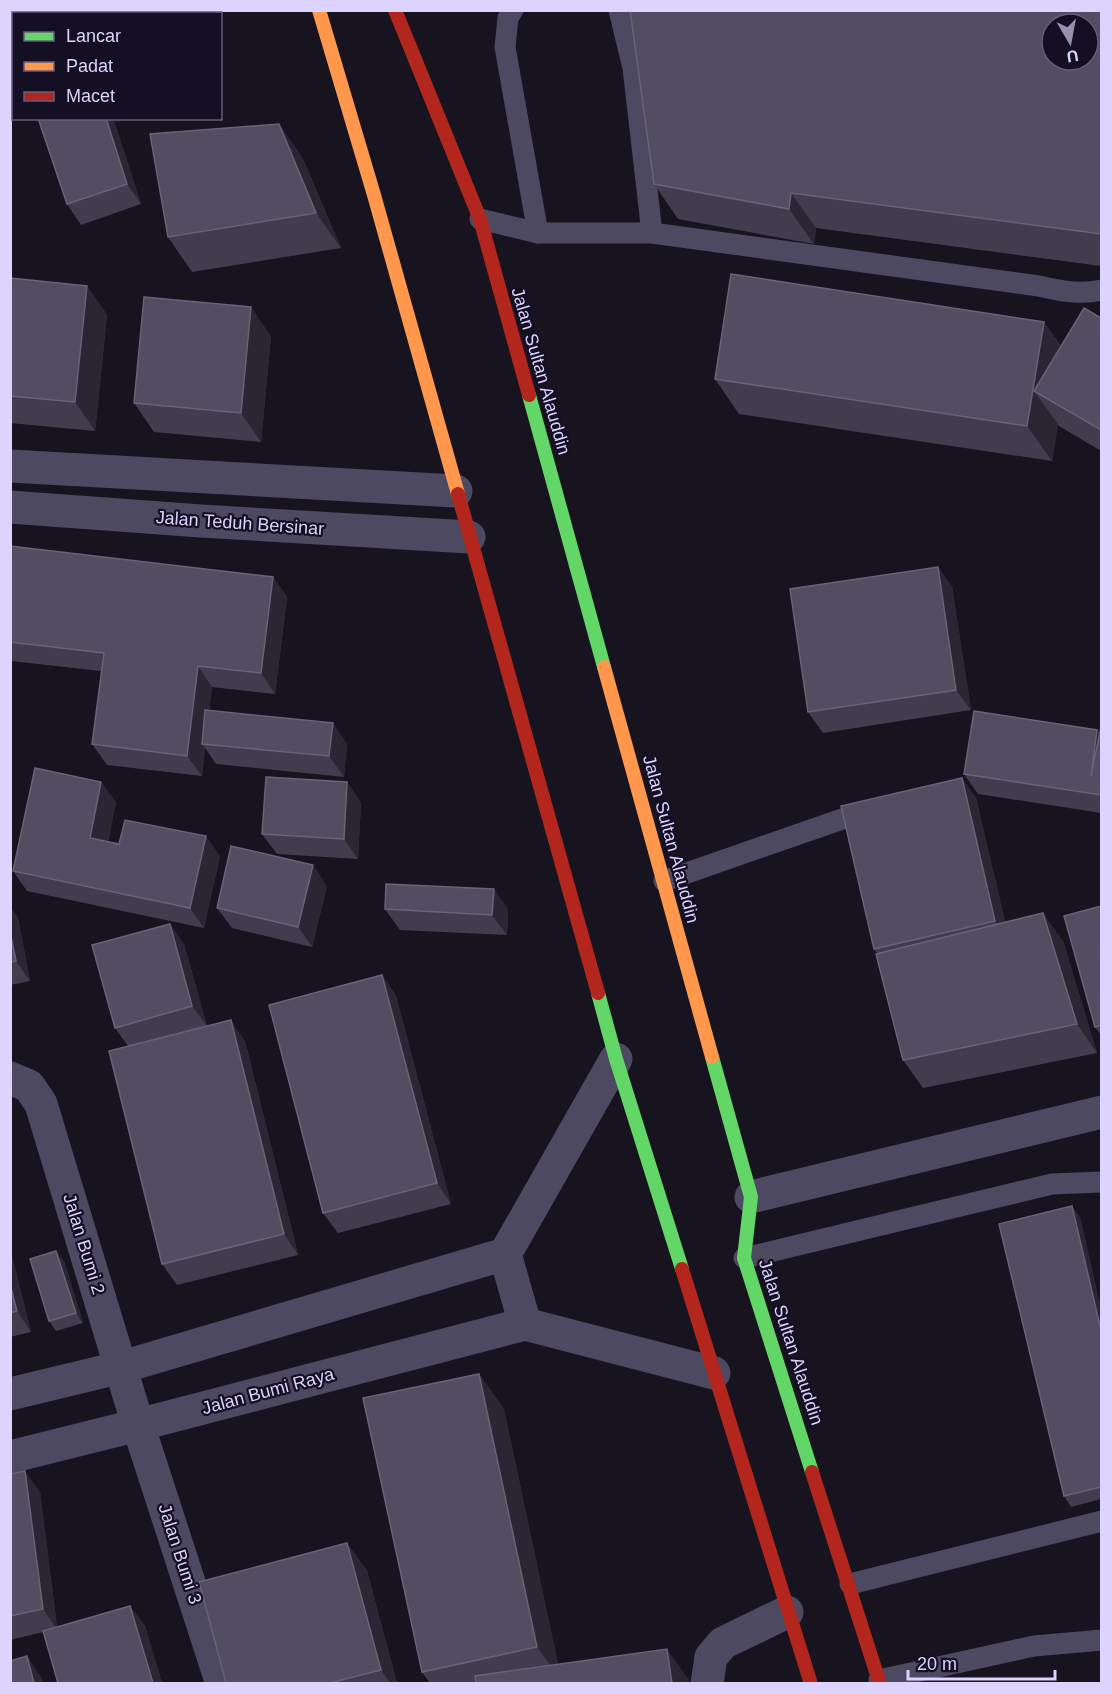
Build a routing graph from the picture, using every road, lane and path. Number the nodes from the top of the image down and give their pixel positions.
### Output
1 (319, 10) edge
2 (395, 10) edge
3 (513, 10) edge
4 (619, 10) edge
5 (480, 219) junction
6 (538, 233) junction
7 (652, 233) junction
8 (1101, 290) edge
9 (10, 466) edge
10 (47, 469) junction
11 (456, 490) junction
12 (26, 508) edge
13 (469, 537) junction
14 (848, 817) edge
15 (664, 881) junction
16 (616, 1059) junction
17 (10, 1078) edge
18 (1101, 1112) edge
19 (1101, 1182) edge
20 (751, 1197) junction
21 (505, 1254) junction
22 (744, 1258) junction
23 (525, 1324) junction
24 (122, 1367) junction
25 (714, 1373) junction
26 (10, 1394) edge
27 (138, 1425) junction
28 (10, 1457) edge
29 (1101, 1521) edge
30 (850, 1584) junction
31 (787, 1612) junction
32 (1101, 1640) edge
33 (880, 1682) edge
34 (222, 1683) edge
35 (707, 1683) edge
36 (811, 1683) edge

1 - 11 highway
2 - 5 highway, Jalan Sultan Alauddin
3 - 6 lane
4 - 7 lane
5 - 6 lane
5 - 15 highway, Jalan Sultan Alauddin
6 - 7 lane
7 - 8 lane
9 - 10 street
10 - 11 street
10 - 12 street
11 - 13 highway
12 - 13 street, Jalan Teduh Bersinar
13 - 16 highway
14 - 15 lane
15 - 20 highway, Jalan Sultan Alauddin
16 - 21 street
16 - 25 highway
17 - 24 street, Jalan Bumi 2
18 - 20 street
19 - 22 lane
20 - 22 highway, Jalan Sultan Alauddin
21 - 23 street
21 - 24 street
22 - 30 highway, Jalan Sultan Alauddin
23 - 25 street, Jalan Bumi Raya
23 - 27 street, Jalan Bumi Raya
24 - 26 street
24 - 27 street, Jalan Bumi 2
25 - 31 highway
27 - 28 street, Jalan Bumi Raya
27 - 34 street, Jalan Bumi 3
29 - 30 lane
30 - 33 highway, Jalan Sultan Alauddin
31 - 35 street
31 - 36 highway
32 - 33 lane

